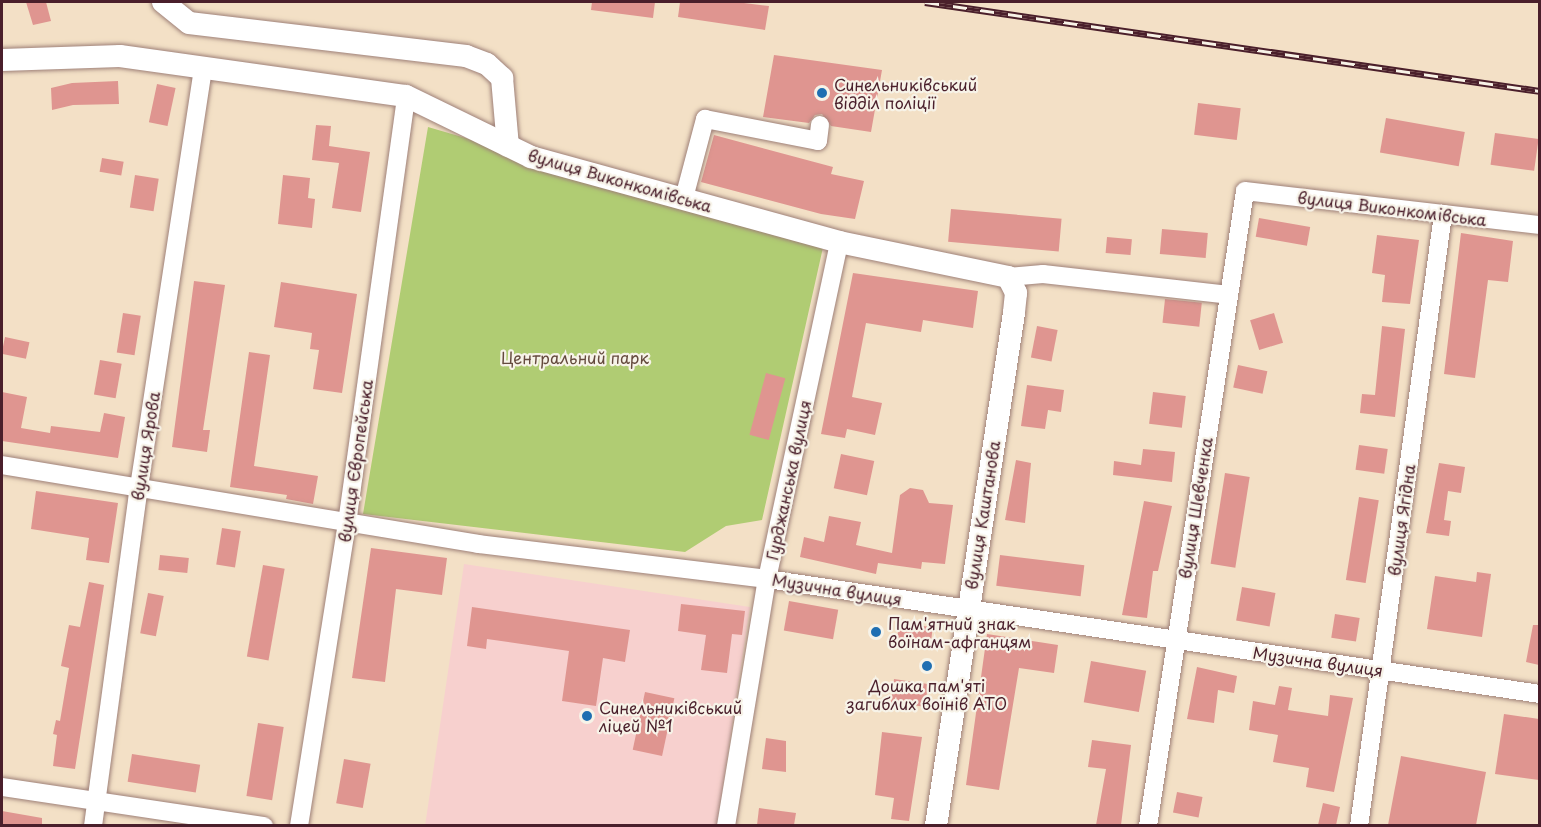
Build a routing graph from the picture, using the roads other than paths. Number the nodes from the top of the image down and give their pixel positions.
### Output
1 (163, 2) edge
2 (2, 60) edge
3 (203, 68) junction
4 (406, 96) junction
5 (820, 125) dead end
6 (508, 146) junction
7 (1245, 191) joint
8 (684, 198) junction
9 (1443, 214) junction
10 (1539, 225) edge
11 (839, 242) junction
12 (1002, 275) junction
13 (1229, 295) junction
14 (2, 465) edge
15 (139, 487) junction
16 (347, 523) junction
17 (768, 579) junction
18 (967, 609) junction
19 (1173, 641) junction
20 (1381, 669) junction
21 (1539, 694) edge
22 (2, 787) edge
23 (96, 802) junction
24 (93, 825) edge
25 (264, 825) edge
26 (299, 825) edge
27 (726, 825) edge
28 (936, 825) edge
29 (1148, 825) edge
30 (1359, 825) edge

1 - 6 street
2 - 3 street, вулиця Виконкомівська
3 - 4 street, вулиця Виконкомівська
3 - 15 street, вулиця Ярова
4 - 6 street, вулиця Виконкомівська
4 - 16 street, вулиця Європейська
5 - 8 street
6 - 8 street, вулиця Виконкомівська
7 - 9 street, вулиця Виконкомівська
7 - 13 street, вулиця Шевченка
8 - 11 street, вулиця Виконкомівська
9 - 10 street, вулиця Виконкомівська
9 - 20 street, вулиця Ягідна
11 - 12 street, вулиця Виконкомівська
11 - 17 street, Гурджанська вулиця
12 - 13 street, вулиця Виконкомівська
12 - 18 street, вулиця Каштанова
13 - 19 street, вулиця Шевченка
14 - 15 street, Музична вулиця
15 - 16 street, Музична вулиця
15 - 23 street, вулиця Ярова
16 - 17 street, Музична вулиця
16 - 26 street, вулиця Європейська
17 - 18 street, Музична вулиця
17 - 27 street, Гурджанська вулиця
18 - 19 street, Музична вулиця
18 - 28 street, вулиця Каштанова
19 - 20 street, Музична вулиця
19 - 29 street, вулиця Шевченка
20 - 21 street, Музична вулиця
20 - 30 street, вулиця Ягідна
22 - 23 street
23 - 24 street, вулиця Ярова
23 - 25 street

